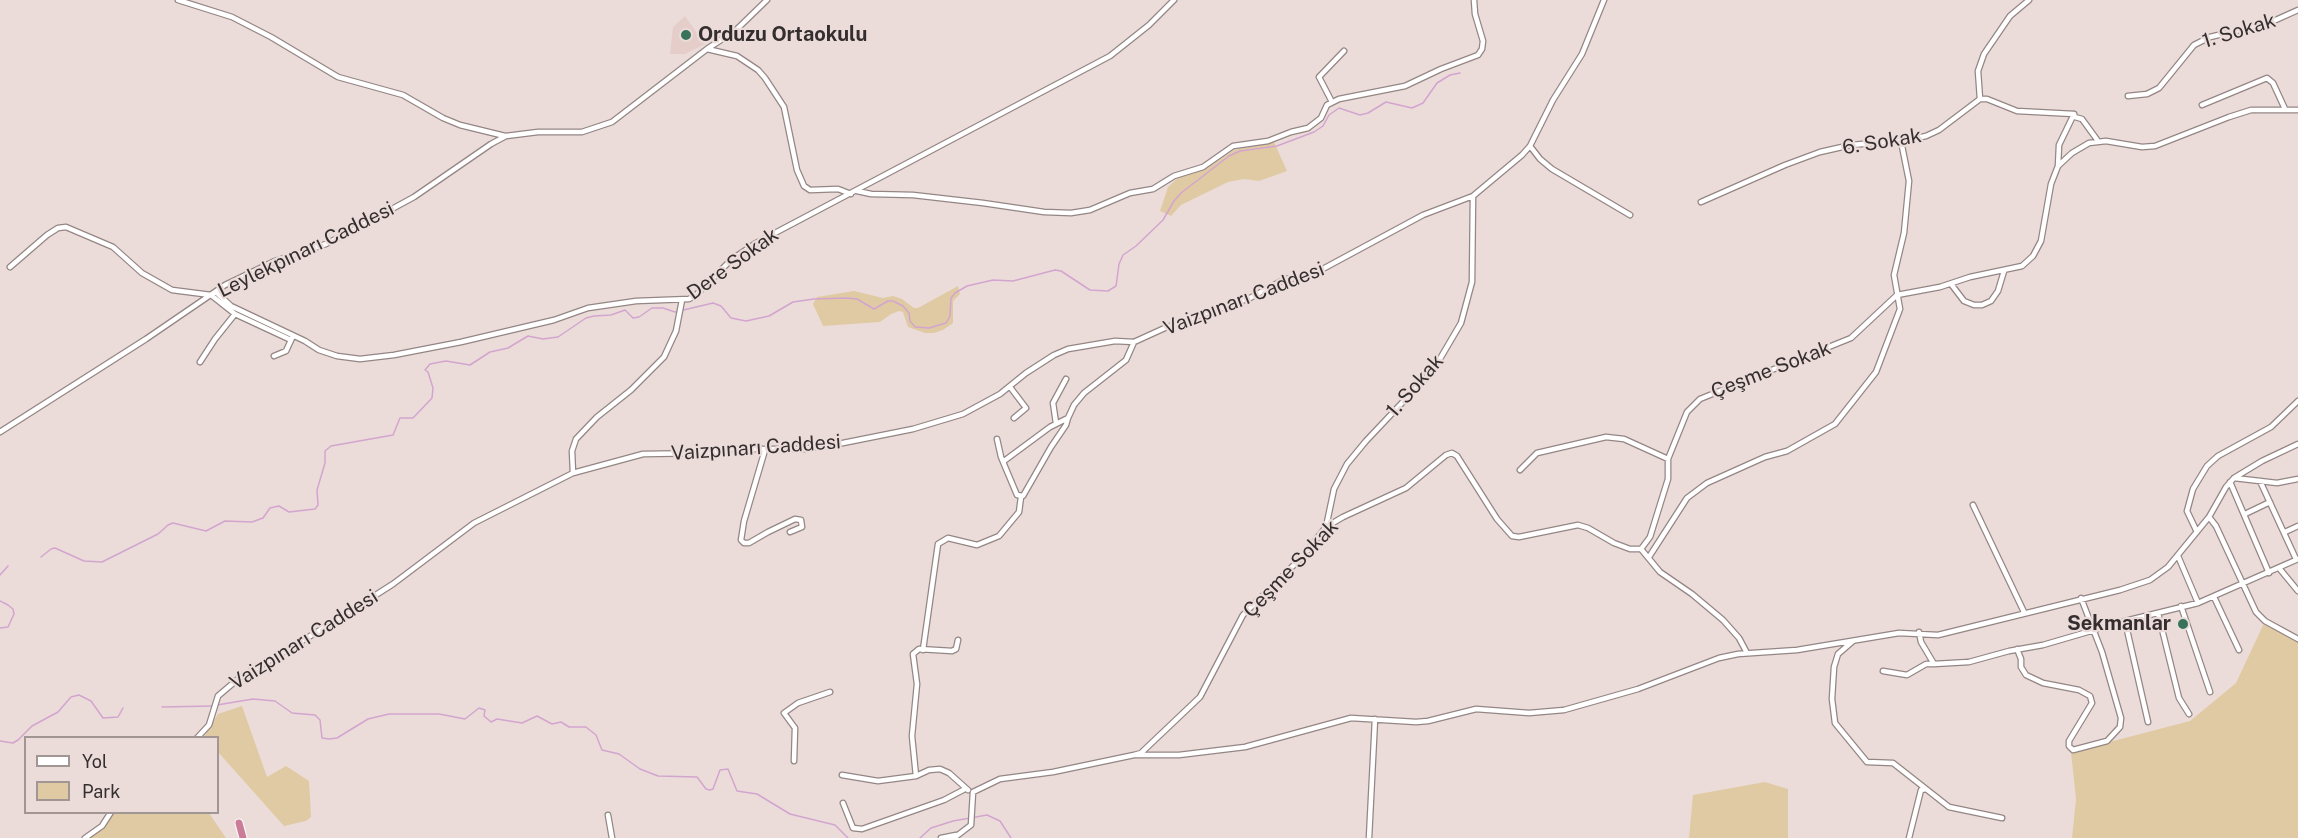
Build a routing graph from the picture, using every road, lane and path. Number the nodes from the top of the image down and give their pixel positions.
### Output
1 (178, 0) edge
2 (767, 0) edge
3 (1174, 0) edge
4 (1474, 0) edge
5 (1604, 0) edge
6 (2029, 0) edge
7 (2298, 10) edge
8 (707, 49) junction
9 (1344, 51) dead end
10 (2128, 96) dead end
11 (1980, 99) junction
12 (1332, 102) junction
13 (2202, 105) dead end
14 (2285, 109) junction
15 (2298, 110) edge
16 (2074, 114) junction
17 (506, 136) junction
18 (1900, 141) junction
19 (2098, 141) junction
20 (1530, 146) junction
21 (2058, 166) junction
22 (857, 190) junction
23 (851, 194) junction
24 (1473, 196) junction
25 (1701, 202) dead end
26 (1630, 215) dead end
27 (10, 267) dead end
28 (2004, 271) junction
29 (1950, 284) junction
30 (214, 293) junction
31 (1897, 295) junction
32 (682, 300) junction
33 (235, 314) junction
34 (292, 338) junction
35 (1134, 342) junction
36 (274, 356) dead end
37 (200, 362) dead end
38 (1066, 379) dead end
39 (1010, 387) junction
40 (2298, 401) edge
41 (1014, 418) dead end
42 (1068, 418) junction
43 (1056, 423) junction
44 (0, 432) edge
45 (997, 439) dead end
46 (2298, 444) edge
47 (765, 450) junction
48 (1668, 459) junction
49 (1004, 461) junction
50 (1520, 470) dead end
51 (573, 473) junction
52 (2298, 479) edge
53 (2232, 480) junction
54 (2260, 481) junction
55 (1021, 496) junction
56 (2270, 502) junction
57 (1973, 505) dead end
58 (2245, 514) junction
59 (2209, 518) junction
60 (2298, 526) edge
61 (1326, 527) junction
62 (790, 532) dead end
63 (2197, 532) junction
64 (2284, 532) junction
65 (1641, 549) junction
66 (2178, 556) junction
67 (1649, 557) junction
68 (2297, 559) edge
69 (2279, 568) junction
70 (2269, 573) junction
71 (2242, 584) junction
72 (2298, 591) edge
73 (2214, 597) junction
74 (2081, 598) junction
75 (2198, 603) junction
76 (2181, 606) junction
77 (2025, 612) junction
78 (2158, 613) junction
79 (2125, 621) junction
80 (2092, 630) junction
81 (1919, 632) junction
82 (2298, 639) edge
83 (958, 640) dead end
84 (1855, 640) junction
85 (2017, 649) junction
86 (923, 650) junction
87 (2239, 651) dead end
88 (1747, 653) junction
89 (1934, 664) junction
90 (1882, 671) dead end
91 (830, 692) dead end
92 (2210, 692) dead end
93 (2189, 714) dead end
94 (1375, 719) junction
95 (2148, 722) dead end
96 (199, 736) edge
97 (1134, 755) junction
98 (794, 761) dead end
99 (842, 775) dead end
100 (916, 776) junction
101 (965, 789) junction
102 (1926, 789) junction
103 (973, 792) junction
104 (843, 803) dead end
105 (110, 814) edge
106 (608, 815) dead end
107 (2002, 818) dead end
108 (239, 823) dead end
109 (955, 837) edge
110 (85, 838) edge
111 (243, 838) edge
112 (612, 838) edge
113 (941, 838) edge
114 (1369, 838) edge
115 (1909, 838) edge

1 - 17 street
2 - 8 street, Leylekpınarı Caddesi
3 - 22 street, Dere Sokak
4 - 12 street
5 - 20 street, Vaizpınarı Caddesi
6 - 11 street
7 - 10 street, 1. Sokak
8 - 17 street, Leylekpınarı Caddesi
8 - 23 street
9 - 12 street
11 - 16 street
11 - 18 street, 6. Sokak
12 - 22 street
13 - 14 street
14 - 15 street
14 - 19 street
16 - 19 street
16 - 21 street
17 - 30 street, Leylekpınarı Caddesi
18 - 25 street, 6. Sokak
18 - 31 street
19 - 21 street
20 - 24 street, Vaizpınarı Caddesi
20 - 26 street
21 - 28 street
22 - 23 street, Dere Sokak
23 - 32 street, Dere Sokak
24 - 35 street, Vaizpınarı Caddesi
24 - 61 street, 1. Sokak
27 - 30 street
28 - 29 street
28 - 29 street
29 - 31 street
30 - 33 street
30 - 34 street, Dere Sokak
30 - 44 street, Leylekpınarı Caddesi
31 - 48 street, Çeşme Sokak
31 - 67 street
32 - 34 street, Dere Sokak
32 - 51 street
33 - 34 street
33 - 37 street
34 - 36 street
35 - 39 street, Vaizpınarı Caddesi
35 - 42 street
38 - 43 street
39 - 41 street
39 - 47 street, Vaizpınarı Caddesi
40 - 63 street
42 - 43 street
42 - 55 street
43 - 49 street
45 - 49 street
46 - 53 street
47 - 51 street, Vaizpınarı Caddesi
47 - 62 street
48 - 50 street
48 - 65 street, Çeşme Sokak
49 - 55 street
51 - 96 street, Vaizpınarı Caddesi
52 - 54 street
53 - 54 street
53 - 58 street
53 - 59 street
54 - 56 street
55 - 86 street
56 - 58 street
56 - 64 street
57 - 77 street
58 - 70 street
59 - 63 street
59 - 71 street
60 - 64 street
61 - 65 street, Çeşme Sokak
61 - 97 street, Çeşme Sokak
63 - 66 street
64 - 68 street
65 - 67 street
66 - 74 street
66 - 75 street
67 - 88 street
68 - 69 street
69 - 70 street
69 - 72 street
70 - 71 street
71 - 73 street
71 - 82 street
73 - 75 street
73 - 87 street
74 - 77 street
74 - 80 street
75 - 76 street
76 - 78 street
76 - 92 street
77 - 81 street
78 - 79 street
78 - 93 street
79 - 80 street
79 - 95 street
80 - 85 street
80 - 85 street
81 - 84 street
81 - 89 street
83 - 86 street
84 - 88 street
84 - 102 street
85 - 89 street
86 - 100 street
88 - 94 street
89 - 90 street
91 - 98 street
94 - 97 street
94 - 114 street
97 - 103 street
99 - 100 street
100 - 101 street
101 - 103 street
101 - 104 street
102 - 107 street
102 - 115 street
103 - 109 street
105 - 110 street
106 - 112 street
108 - 111 highway
109 - 113 street

